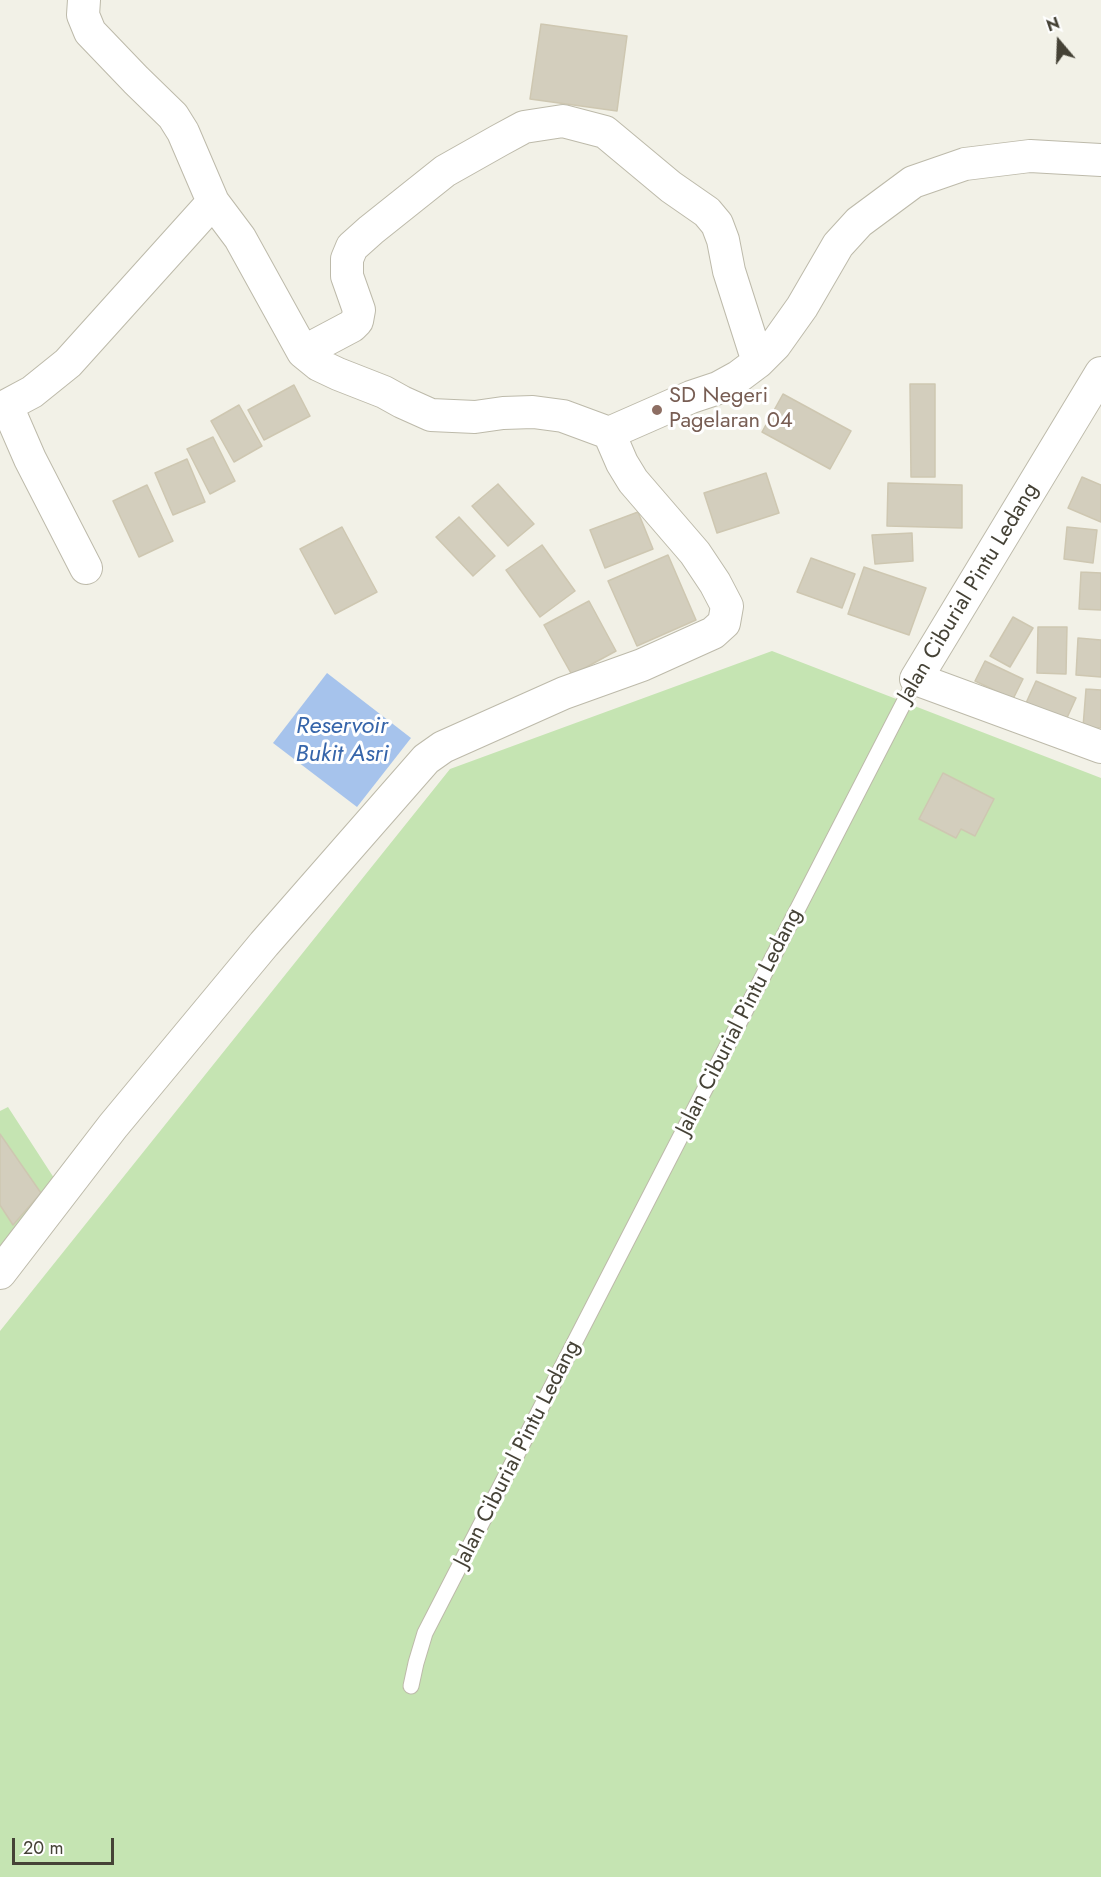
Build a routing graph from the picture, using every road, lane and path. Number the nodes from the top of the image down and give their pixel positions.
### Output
1 (84, 0) edge
2 (1101, 160) edge
3 (213, 202) junction
4 (303, 352) junction
5 (758, 362) junction
6 (1101, 374) edge
7 (4, 408) edge
8 (609, 433) junction
9 (86, 568) dead end
10 (916, 679) junction
11 (1101, 747) edge
12 (0, 1273) edge
13 (411, 1686) dead end

1 - 3 street
2 - 5 street
3 - 4 street
3 - 7 street
4 - 5 street
4 - 8 street
5 - 8 street
6 - 10 street, Jalan Ciburial Pintu Ledang
7 - 9 street
8 - 12 street
10 - 11 street
10 - 13 lane, Jalan Ciburial Pintu Ledang

